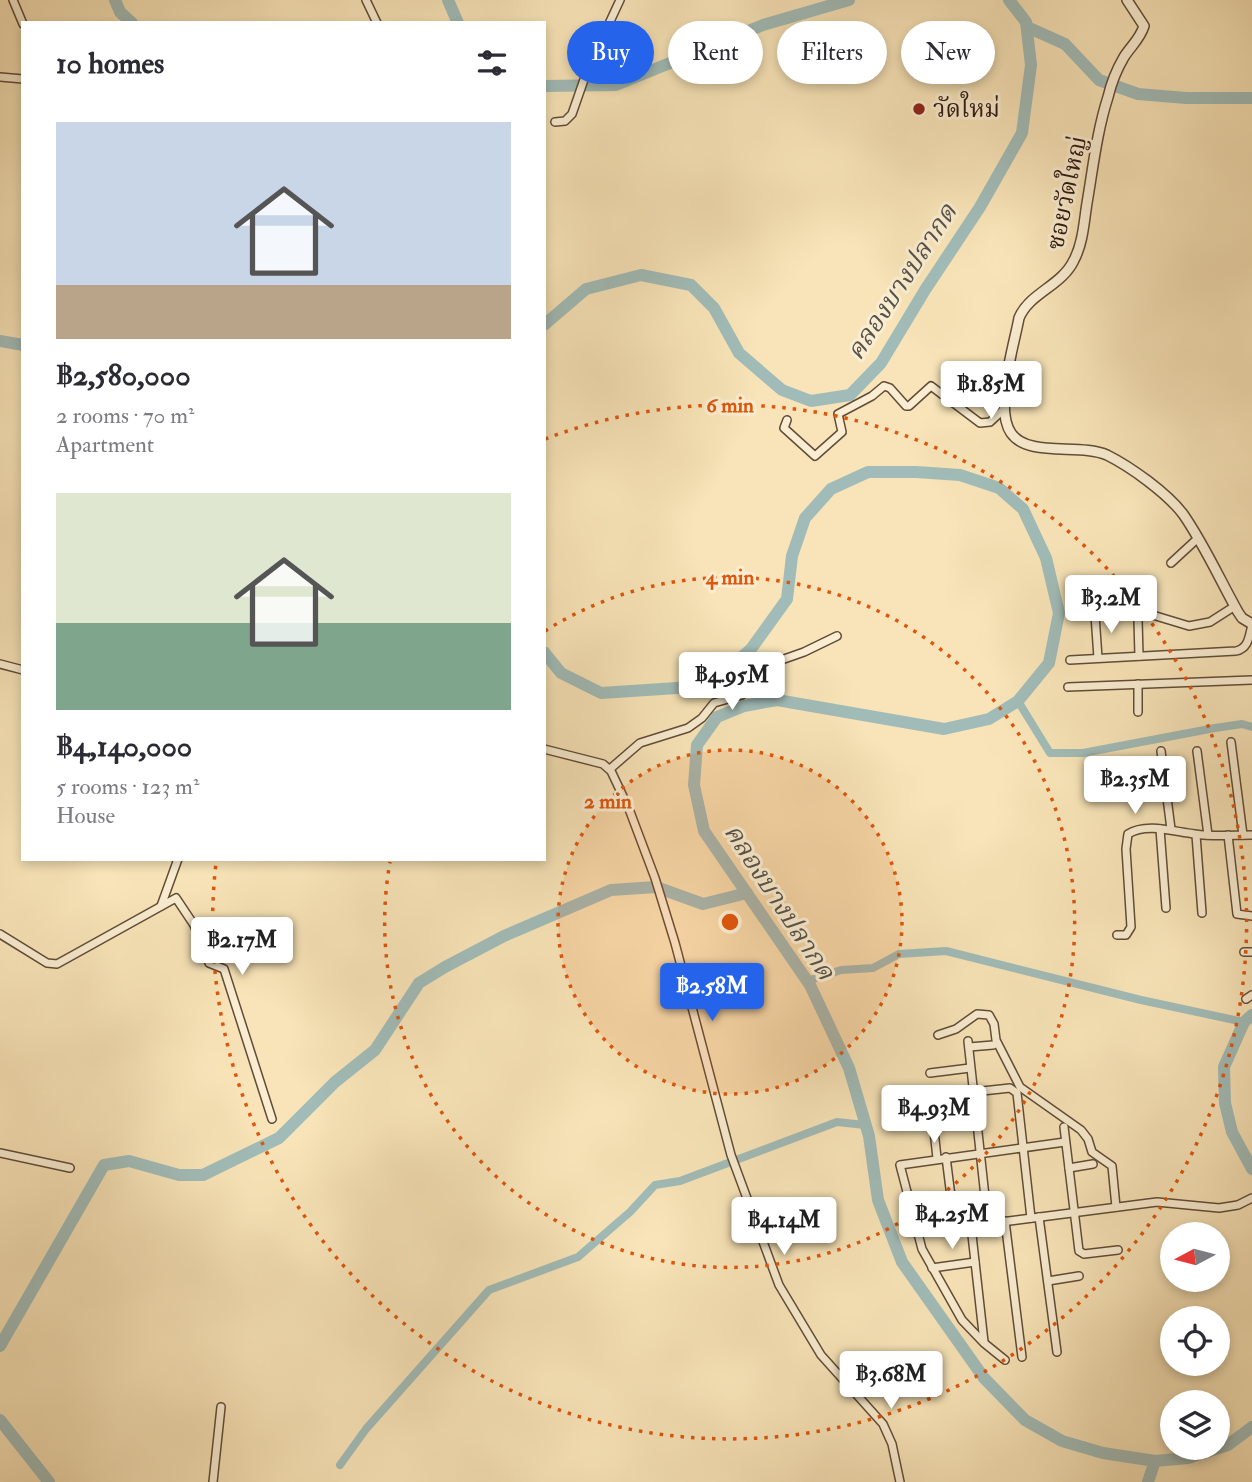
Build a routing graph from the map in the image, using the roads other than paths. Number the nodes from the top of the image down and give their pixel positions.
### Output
1 (13, 0) edge
2 (366, 0) edge
3 (620, 0) edge
4 (1127, 0) edge
5 (22, 21) edge
6 (376, 21) edge
7 (0, 77) edge
8 (21, 79) edge
9 (555, 121) dead end
10 (1004, 409) junction
11 (786, 420) dead end
12 (1197, 539) junction
13 (1171, 563) dead end
14 (1083, 594) dead end
15 (1235, 606) junction
16 (1095, 615) dead end
17 (1138, 620) dead end
18 (1252, 625) edge
19 (837, 636) dead end
20 (1139, 656) junction
21 (1098, 658) junction
22 (1070, 660) dead end
23 (0, 664) edge
24 (21, 669) edge
25 (1252, 680) edge
26 (1138, 684) junction
27 (1068, 687) dead end
28 (1139, 712) dead end
29 (1231, 742) dead end
30 (546, 749) edge
31 (1161, 751) dead end
32 (1197, 751) dead end
33 (610, 769) junction
34 (1160, 829) junction
35 (1171, 829) junction
36 (1196, 835) junction
37 (1208, 835) junction
38 (1228, 835) junction
39 (1243, 835) junction
40 (1252, 835) edge
41 (177, 861) edge
42 (160, 906) junction
43 (1166, 908) dead end
44 (1202, 913) dead end
45 (1252, 916) edge
46 (0, 934) edge
47 (1117, 935) dead end
48 (938, 1035) dead end
49 (993, 1045) dead end
50 (970, 1068) junction
51 (930, 1073) dead end
52 (973, 1092) junction
53 (887, 1117) dead end
54 (272, 1119) dead end
55 (1063, 1127) dead end
56 (1065, 1142) junction
57 (1024, 1148) junction
58 (0, 1153) edge
59 (981, 1153) junction
60 (941, 1158) junction
61 (1093, 1164) dead end
62 (70, 1168) dead end
63 (1069, 1168) junction
64 (1252, 1198) edge
65 (1116, 1207) junction
66 (1074, 1213) junction
67 (1035, 1218) junction
68 (1005, 1221) junction
69 (988, 1224) junction
70 (971, 1226) junction
71 (955, 1228) junction
72 (916, 1233) junction
73 (1118, 1250) dead end
74 (975, 1262) junction
75 (932, 1268) junction
76 (1079, 1276) dead end
77 (1048, 1281) junction
78 (984, 1343) junction
79 (1057, 1352) dead end
80 (1022, 1357) dead end
81 (1005, 1360) dead end
82 (221, 1408) dead end
83 (214, 1482) edge
84 (900, 1482) edge

1 - 5 street
2 - 6 street
3 - 9 street
4 - 10 street, ซอยวัดใหญ่
7 - 8 street
10 - 11 street
10 - 12 street
12 - 13 street
12 - 15 street
14 - 15 street
15 - 18 street
16 - 21 street
17 - 20 street
18 - 20 street
19 - 33 street
20 - 21 street
21 - 22 street
23 - 24 street
25 - 26 street
26 - 27 street
26 - 28 street
29 - 39 street
30 - 33 street
31 - 35 street
32 - 37 street
33 - 84 street
34 - 35 street
34 - 43 street
34 - 47 street
35 - 36 street
36 - 37 street
36 - 44 street
37 - 38 street
38 - 39 street
38 - 45 street
39 - 40 street
41 - 42 street
42 - 46 street
42 - 54 street
48 - 65 street
49 - 50 street
50 - 51 street
50 - 52 street
52 - 57 street
52 - 59 street
53 - 60 street
55 - 56 street
56 - 57 street
56 - 63 street
57 - 59 street
57 - 67 street
58 - 62 street
59 - 60 street
59 - 69 street
60 - 71 street
60 - 72 street
61 - 63 street
63 - 66 street
64 - 65 street
65 - 66 street
66 - 67 street
66 - 73 street
67 - 68 street
67 - 77 street
68 - 69 street
68 - 80 street
69 - 70 street
70 - 71 street
70 - 74 street
71 - 72 street
72 - 75 street
74 - 75 street
74 - 78 street
75 - 78 street
76 - 77 street
77 - 79 street
78 - 81 street
82 - 83 street

